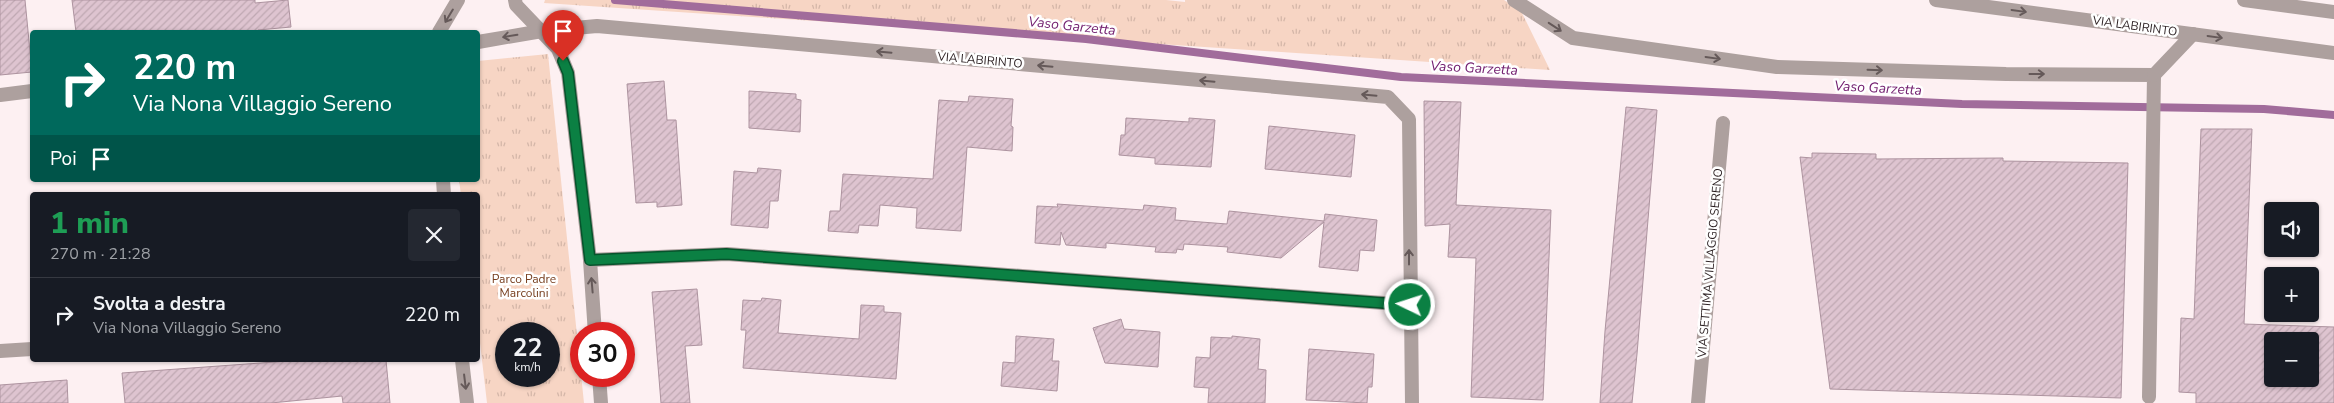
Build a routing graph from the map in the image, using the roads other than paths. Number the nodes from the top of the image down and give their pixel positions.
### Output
1 (458, 0) edge
2 (515, 0) edge
3 (1514, 0) edge
4 (1936, 0) edge
5 (2244, 0) edge
6 (2334, 12) edge
7 (440, 30) edge
8 (542, 31) junction
9 (2193, 34) junction
10 (480, 42) edge
11 (2334, 53) edge
12 (2154, 75) junction
13 (30, 92) edge
14 (0, 95) edge
15 (1723, 122) dead end
16 (590, 260) junction
17 (1410, 305) junction
18 (594, 322) edge
19 (30, 349) edge
20 (0, 351) edge
21 (462, 362) edge
22 (600, 387) edge
23 (2149, 397) dead end
24 (467, 403) edge
25 (601, 403) edge
26 (1412, 403) edge
27 (1698, 403) edge

1 -> 7 street
2 - 8 street
3 -> 12 street
4 -> 9 street, VIA LABIRINTO
5 - 6 street
8 -> 10 street, VIA LABIRINTO
8 - 16 street
17 -> 8 street, VIA LABIRINTO
9 -> 11 street, VIA LABIRINTO
9 - 12 street
12 - 23 street
13 - 14 street
15 - 27 street, VIA SETTIMA VILLAGGIO SERENO
16 - 17 street
18 -> 16 street
17 - 26 street
19 - 20 street
21 -> 24 street
22 - 25 street

